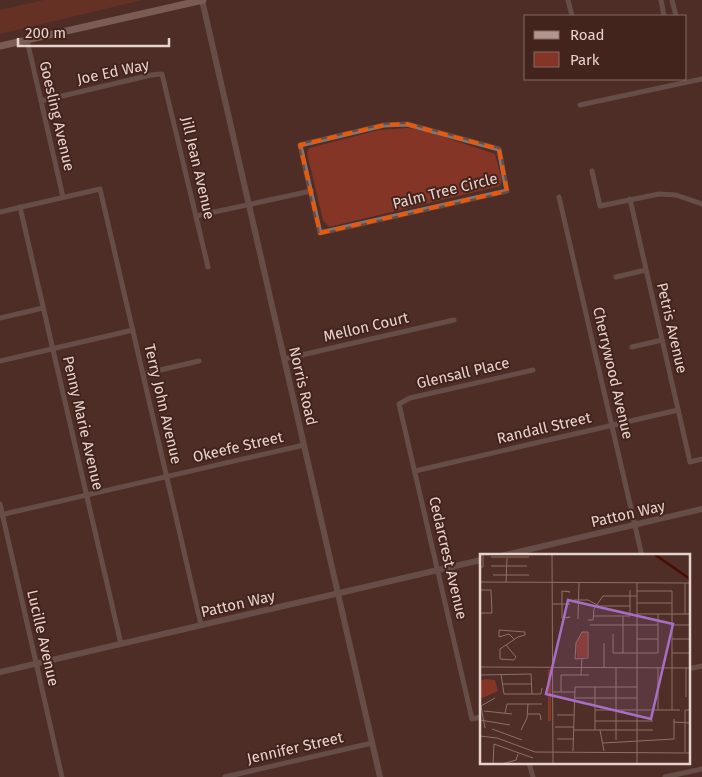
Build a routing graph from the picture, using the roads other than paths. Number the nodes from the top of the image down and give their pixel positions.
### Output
1 (203, 0) edge
2 (568, 0) edge
3 (660, 0) edge
4 (672, 0) edge
5 (572, 15) edge
6 (664, 15) edge
7 (676, 15) edge
8 (27, 40) junction
9 (0, 46) edge
10 (162, 74) joint
11 (702, 79) edge
12 (41, 101) junction
13 (580, 105) dead end
14 (592, 171) dead end
15 (311, 191) junction
16 (63, 197) junction
17 (559, 197) dead end
18 (630, 199) junction
19 (249, 204) junction
20 (702, 204) edge
21 (20, 207) junction
22 (0, 212) edge
23 (196, 216) junction
24 (208, 267) dead end
25 (646, 270) junction
26 (616, 277) dead end
27 (43, 308) junction
28 (0, 318) edge
29 (454, 320) dead end
30 (133, 330) junction
31 (662, 340) junction
32 (632, 347) dead end
33 (53, 349) junction
34 (284, 359) junction
35 (0, 361) edge
36 (199, 361) dead end
37 (533, 370) dead end
38 (143, 374) junction
39 (398, 404) joint
40 (678, 410) junction
41 (612, 425) junction
42 (304, 445) junction
43 (702, 459) edge
44 (415, 471) junction
45 (167, 477) junction
46 (86, 495) junction
47 (0, 504) edge
48 (702, 509) edge
49 (1, 515) edge
50 (635, 525) junction
51 (535, 548) junction
52 (510, 554) edge
53 (536, 554) edge
54 (642, 554) edge
55 (480, 560) edge
56 (438, 570) junction
57 (338, 594) junction
58 (201, 625) junction
59 (121, 644) junction
60 (36, 664) junction
61 (0, 672) edge
62 (480, 717) edge
63 (372, 743) junction
64 (529, 764) edge
65 (702, 768) edge
66 (692, 774) edge
67 (62, 777) edge
68 (224, 777) edge
69 (380, 777) edge
70 (532, 777) edge
71 (665, 777) edge

1 - 8 main road
1 - 19 street, Norris Road
2 - 5 street
3 - 6 street
4 - 7 street
8 - 9 main road
8 - 12 street, Goesling Avenue
10 - 12 street, Joe Ed Way
10 - 23 street, Jill Jean Avenue
11 - 13 street
12 - 16 street, Goesling Avenue
14 - 18 street
15 - 15 street, Palm Tree Circle
15 - 19 street
16 - 21 street
16 - 30 street, Terry John Avenue
17 - 41 street, Cherrywood Avenue
18 - 20 street
18 - 25 street, Petris Avenue
19 - 23 street
19 - 34 street, Norris Road
21 - 22 street
21 - 27 street, Penny Marie Avenue
23 - 24 street, Jill Jean Avenue
25 - 26 street
25 - 31 street, Petris Avenue
27 - 28 street
27 - 33 street, Penny Marie Avenue
29 - 34 street, Mellon Court
30 - 33 street
30 - 38 street, Terry John Avenue
31 - 32 street
31 - 40 street, Petris Avenue
33 - 35 street
33 - 46 street, Penny Marie Avenue
34 - 42 street, Norris Road
36 - 38 street
37 - 39 street, Glensall Place
38 - 45 street, Terry John Avenue
39 - 44 street, Cedarcrest Avenue
40 - 41 street, Randall Street
40 - 43 street, Petris Avenue
41 - 44 street, Randall Street
41 - 50 street, Cherrywood Avenue
42 - 45 street, Okeefe Street
42 - 57 street, Norris Road
44 - 56 street, Cedarcrest Avenue
45 - 46 street, Okeefe Street
45 - 58 street, Terry John Avenue
46 - 49 street, Okeefe Street
46 - 59 street, Penny Marie Avenue
47 - 49 street, Lucille Avenue
48 - 50 street, Patton Way
49 - 60 street, Lucille Avenue
50 - 51 street, Patton Way
50 - 54 street, Cherrywood Avenue
51 - 52 street, Patton Way
51 - 53 street
55 - 56 street, Patton Way
56 - 57 street, Patton Way
56 - 62 street, Cedarcrest Avenue
57 - 58 street, Patton Way
57 - 63 street, Norris Road
58 - 59 street, Patton Way
59 - 60 street, Patton Way
60 - 61 street, Patton Way
60 - 67 street, Lucille Avenue
63 - 68 street, Jennifer Street
63 - 69 street, Norris Road
64 - 70 street
65 - 66 street
66 - 71 street

